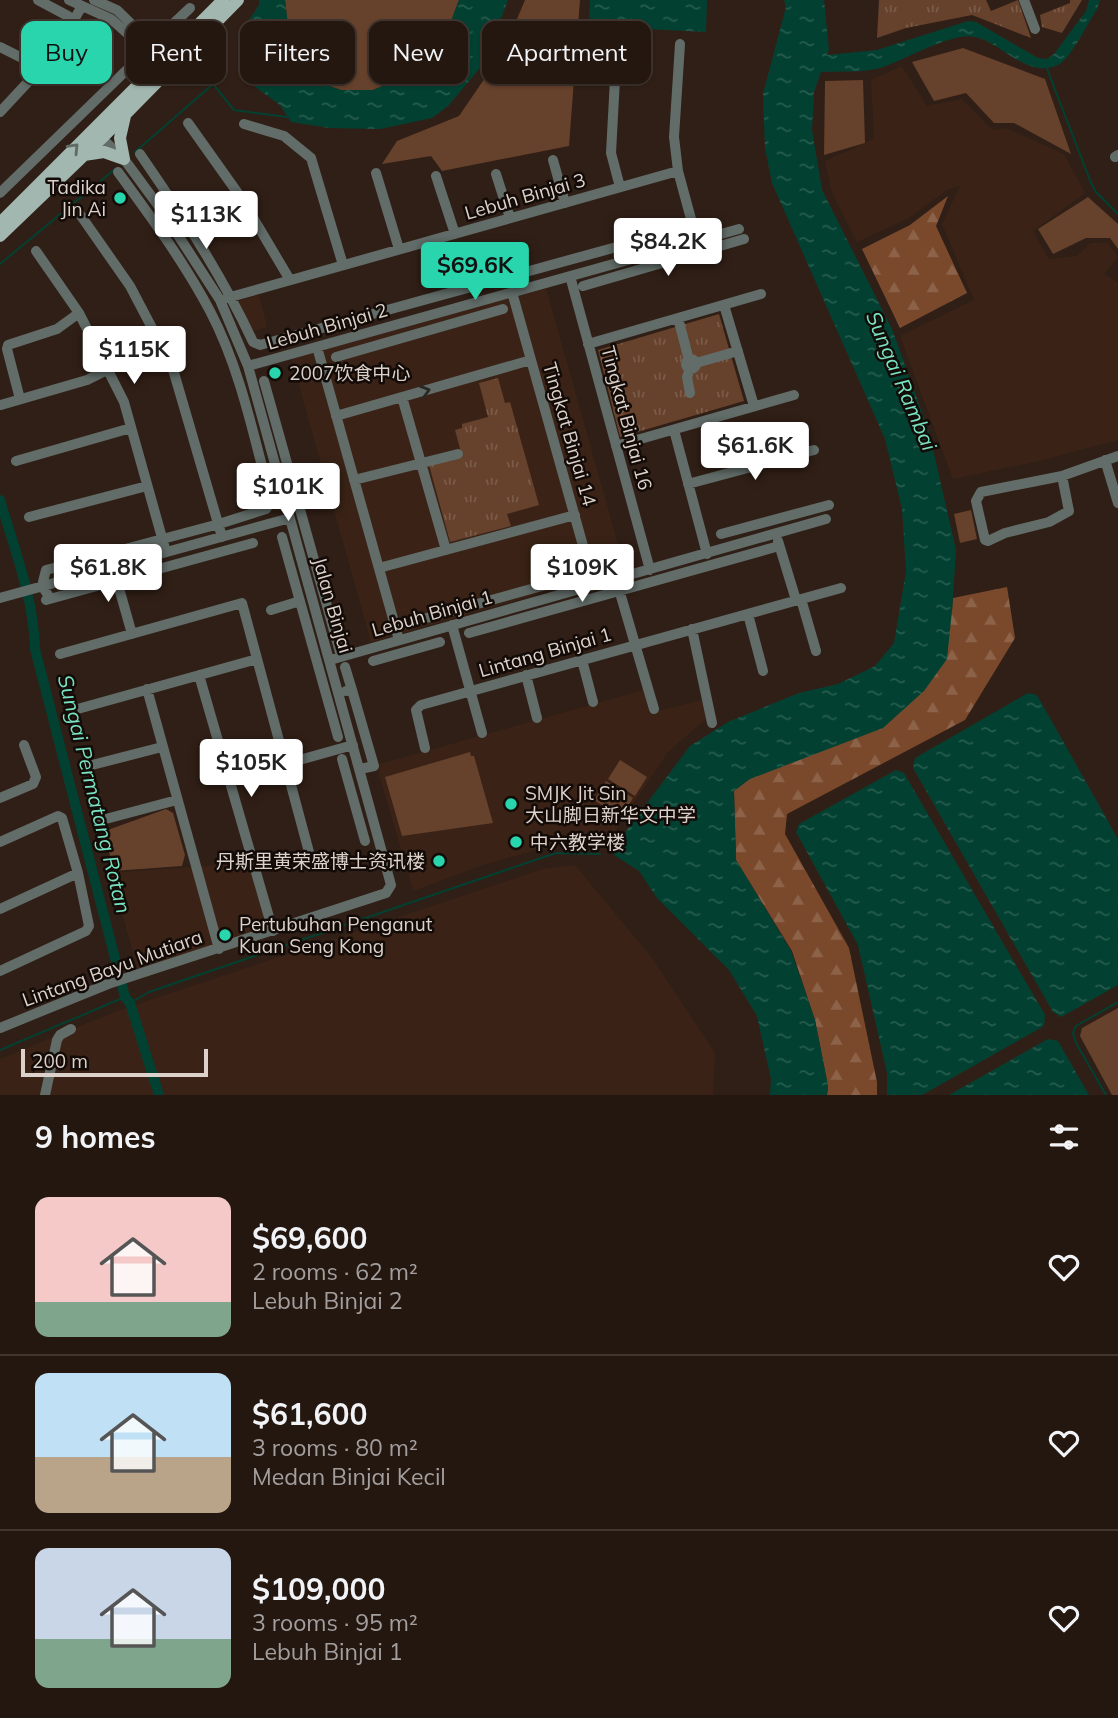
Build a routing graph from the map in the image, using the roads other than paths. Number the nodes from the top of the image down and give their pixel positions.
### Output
1 (38, 0) edge
2 (69, 0) edge
3 (94, 0) edge
4 (223, 0) edge
5 (238, 0) edge
6 (1024, 0) edge
7 (82, 6) junction
8 (190, 8) dead end
9 (68, 16) dead end
10 (73, 21) edge
11 (176, 21) edge
12 (202, 21) edge
13 (126, 24) edge
14 (126, 26) edge
15 (1035, 29) dead end
16 (680, 44) dead end
17 (0, 47) edge
18 (21, 58) edge
19 (126, 71) edge
20 (27, 84) edge
21 (615, 84) edge
22 (137, 86) edge
23 (0, 112) edge
24 (125, 116) junction
25 (188, 123) dead end
26 (244, 124) dead end
27 (99, 131) junction
28 (140, 154) dead end
29 (84, 155) junction
30 (124, 159) junction
31 (553, 160) dead end
32 (678, 171) junction
33 (118, 172) dead end
34 (153, 173) junction
35 (376, 173) dead end
36 (496, 174) dead end
37 (436, 176) dead end
38 (141, 181) junction
39 (620, 187) junction
40 (0, 193) edge
41 (150, 194) junction
42 (139, 200) junction
43 (565, 203) junction
44 (79, 213) dead end
45 (510, 218) junction
46 (0, 223) edge
47 (682, 229) dead end
48 (455, 233) junction
49 (661, 235) junction
50 (0, 236) edge
51 (697, 241) junction
52 (399, 249) junction
53 (665, 250) junction
54 (36, 251) dead end
55 (207, 253) junction
56 (195, 261) junction
57 (343, 265) junction
58 (570, 276) junction
59 (290, 280) junction
60 (583, 286) dead end
61 (512, 292) junction
62 (761, 294) dead end
63 (232, 296) junction
64 (220, 300) junction
65 (477, 302) junction
66 (724, 304) junction
67 (503, 309) dead end
68 (79, 313) junction
69 (480, 315) junction
70 (678, 318) junction
71 (232, 327) junction
72 (219, 332) junction
73 (349, 338) junction
74 (588, 344) junction
75 (317, 347) junction
76 (738, 351) junction
77 (353, 352) junction
78 (336, 357) dead end
79 (531, 360) junction
80 (692, 364) junction
81 (248, 366) junction
82 (109, 369) junction
83 (264, 381) dead end
84 (690, 393) dead end
85 (793, 395) dead end
86 (402, 397) junction
87 (269, 398) junction
88 (20, 399) junction
89 (258, 402) junction
90 (1, 405) edge
91 (754, 406) junction
92 (336, 416) junction
93 (131, 428) junction
94 (674, 430) junction
95 (616, 446) junction
96 (814, 450) dead end
97 (458, 454) dead end
98 (1118, 456) edge
99 (1105, 460) junction
100 (16, 461) dead end
101 (421, 463) junction
102 (277, 471) junction
103 (264, 475) junction
104 (1062, 475) junction
105 (354, 480) junction
106 (688, 484) junction
107 (147, 486) junction
108 (1118, 503) edge
109 (829, 505) dead end
110 (575, 515) junction
111 (29, 517) dead end
112 (290, 518) junction
113 (826, 519) dead end
114 (219, 524) junction
115 (740, 529) junction
116 (721, 534) dead end
117 (775, 534) junction
118 (282, 537) dead end
119 (217, 538) junction
120 (162, 540) junction
121 (253, 543) dead end
122 (744, 543) junction
123 (779, 546) junction
124 (446, 550) junction
125 (166, 552) junction
126 (216, 553) junction
127 (707, 554) junction
128 (149, 557) junction
129 (302, 561) junction
130 (289, 565) junction
131 (113, 567) junction
132 (379, 568) junction
133 (650, 569) junction
134 (153, 570) junction
135 (578, 576) dead end
136 (615, 579) junction
137 (117, 580) junction
138 (556, 582) junction
139 (594, 585) junction
140 (39, 587) junction
141 (841, 588) dead end
142 (619, 591) junction
143 (559, 595) junction
144 (4, 597) edge
145 (799, 600) junction
146 (300, 601) junction
147 (328, 607) junction
148 (271, 610) dead end
149 (316, 610) junction
150 (748, 614) junction
151 (427, 618) junction
152 (405, 624) dead end
153 (452, 625) junction
154 (692, 629) junction
155 (426, 632) junction
156 (469, 633) dead end
157 (132, 634) junction
158 (399, 640) junction
159 (440, 642) dead end
160 (635, 645) junction
161 (426, 646) junction
162 (816, 651) dead end
163 (60, 654) dead end
164 (257, 659) junction
165 (330, 660) junction
166 (582, 660) junction
167 (373, 661) dead end
168 (343, 662) junction
169 (763, 671) dead end
170 (199, 675) junction
171 (526, 675) junction
172 (147, 690) junction
173 (352, 690) junction
174 (471, 691) junction
175 (339, 694) junction
176 (593, 702) dead end
177 (342, 706) junction
178 (654, 709) dead end
179 (74, 710) dead end
180 (331, 710) junction
181 (537, 718) dead end
182 (712, 723) dead end
183 (482, 733) dead end
184 (338, 737) dead end
185 (24, 745) dead end
186 (354, 745) junction
187 (162, 747) junction
188 (425, 748) dead end
189 (342, 759) dead end
190 (285, 764) junction
191 (89, 766) dead end
192 (360, 769) junction
193 (364, 781) junction
194 (350, 785) junction
195 (0, 798) edge
196 (177, 800) junction
197 (102, 820) dead end
198 (365, 841) dead end
199 (0, 842) edge
200 (309, 852) dead end
201 (78, 873) junction
202 (391, 885) joint
203 (0, 909) edge
204 (273, 931) junction
205 (219, 949) junction
206 (0, 971) edge
207 (0, 1028) edge
208 (71, 1029) dead end
209 (45, 1095) edge

1 - 9 street
2 - 7 street
3 - 13 street
4 - 12 main road
5 - 24 main road
6 - 15 street
7 - 10 street
7 - 14 street
8 - 11 street
16 - 32 street
17 - 18 street
19 - 40 street
20 - 23 street
21 - 39 street
22 - 27 main road
24 - 27 main road
24 - 30 main road
25 - 59 street
26 - 57 street
27 - 29 main road
27 - 30 street, Jalan Binjai
46 -> 27 main road
28 - 34 street
29 - 30 main road
29 - 50 main road
30 - 38 street, Jalan Binjai
31 - 43 street
32 - 39 street, Lebuh Binjai 3
32 - 51 street
33 - 42 street
34 - 38 street
34 - 55 street
35 - 52 street
36 - 45 street
37 - 48 street
38 - 41 street, Jalan Binjai
39 - 43 street, Lebuh Binjai 3
41 - 42 street
41 - 56 street, Jalan Binjai
42 - 72 street
43 - 45 street, Lebuh Binjai 3
44 - 114 street
45 - 48 street, Lebuh Binjai 3
47 - 49 street, Lebuh Binjai 2
48 - 52 street, Lebuh Binjai 3
49 - 53 street
49 - 63 street, Lebuh Binjai 2
51 - 53 street, Lebuh Binjai 2
51 - 60 street, Lebuh Binjai 2
52 - 57 street, Lebuh Binjai 3
53 - 58 street, Lebuh Binjai 2
54 - 68 street
55 - 56 street
55 - 63 street
56 - 64 street, Jalan Binjai
57 - 59 street, Lebuh Binjai 3
58 - 61 street, Lebuh Binjai 2
58 - 74 street, Tingkat Binjai 16
59 - 63 street, Lebuh Binjai 3
61 - 65 street, Lebuh Binjai 2
61 - 79 street, Tingkat Binjai 14
62 - 66 street
63 - 64 street, Lebuh Binjai 3
64 - 71 street, Jalan Binjai
65 - 69 street
65 - 73 street, Lebuh Binjai 2
66 - 70 street
66 - 76 street
67 - 69 street
68 - 82 street
68 - 88 street
69 - 77 street
70 - 74 street
70 - 80 street
71 - 72 street
71 - 81 street, Jalan Binjai
72 - 103 street
73 - 75 street, Lebuh Binjai 2
73 - 77 street
74 - 95 street, Tingkat Binjai 16
75 - 81 street, Lebuh Binjai 2
75 - 92 street
76 - 80 street
76 - 91 street
77 - 78 street
86 -> 79 street
79 - 110 street, Tingkat Binjai 14
80 - 84 street
81 - 89 street, Jalan Binjai
82 - 88 street
82 - 93 street
83 - 87 street
85 - 91 street
86 - 92 street
86 - 101 street
87 - 89 street
87 - 147 street
88 - 90 street
89 - 102 street, Jalan Binjai
91 - 94 street
92 - 105 street
93 - 100 street
93 - 107 street
94 - 95 street
94 - 106 street
95 - 133 street, Tingkat Binjai 16
96 - 106 street
97 - 101 street
98 - 99 street
99 - 104 street
99 - 108 street
101 - 105 street
101 - 124 street
102 - 103 street
102 - 112 street, Jalan Binjai
103 - 114 street
104 - 104 street
105 - 132 street
106 - 127 street
107 - 111 street
107 - 120 street
109 - 115 street
110 - 124 street
110 - 139 street, Tingkat Binjai 14
112 - 119 street
112 - 129 street, Jalan Binjai
113 - 117 street, Lebuh Binjai 1
114 - 119 street
114 - 120 street
115 - 116 street
115 - 122 street
117 - 122 street, Lebuh Binjai 1
117 - 123 street
118 - 130 street
119 - 125 street
119 - 126 street
120 - 125 street
120 - 140 street
121 - 126 street
122 - 127 street, Lebuh Binjai 1
123 - 142 street, Lebuh Binjai 1
123 - 145 street
124 - 132 street
125 - 128 street
126 - 134 street
127 - 133 street, Lebuh Binjai 1
128 - 131 street
128 - 134 street
129 - 130 street
129 - 149 street, Jalan Binjai
130 - 146 street
131 - 137 street
131 - 140 street
132 - 158 street
133 - 136 street, Lebuh Binjai 1
134 - 137 street
135 - 138 street
136 - 139 street, Lebuh Binjai 1
136 - 142 street
137 - 140 street
137 - 157 street
138 - 143 street
138 - 151 street
139 - 143 street, Lebuh Binjai 1
140 - 144 street
141 - 145 street, Lintang Binjai 1
142 - 156 street, Lebuh Binjai 1
142 - 160 street
143 - 153 street, Lebuh Binjai 1
145 - 150 street, Lintang Binjai 1
145 - 162 street
146 - 148 street
146 - 180 street
147 - 149 street
147 - 168 street
149 - 165 street, Jalan Binjai
150 - 154 street, Lintang Binjai 1
150 - 169 street
151 - 152 street
151 - 155 street
153 - 155 street, Lebuh Binjai 1
153 - 174 street
154 - 160 street, Lintang Binjai 1
154 - 182 street
155 - 158 street, Lebuh Binjai 1
155 - 161 street
157 - 163 street
157 - 164 street
158 - 168 street, Lebuh Binjai 1
159 - 161 street, Lebuh Binjai 1
160 - 166 street, Lintang Binjai 1
160 - 178 street
161 - 167 street, Lebuh Binjai 1
164 - 170 street
164 - 190 street
165 - 168 street, Lebuh Binjai 1
165 - 175 street, Jalan Binjai
166 - 171 street, Lintang Binjai 1
166 - 176 street
168 - 173 street
170 - 172 street
170 - 204 street
171 - 174 street, Lintang Binjai 1
171 - 181 street
172 - 179 street
172 - 187 street
173 - 175 street
173 - 192 street
174 - 183 street
174 - 188 street, Lintang Binjai 1
175 - 177 street, Jalan Binjai
177 - 180 street
177 - 186 street, Jalan Binjai
180 - 184 street
185 - 195 street
186 - 190 street
186 - 192 street, Jalan Binjai
187 - 191 street
187 - 196 street
189 - 194 street
190 - 200 street
192 - 193 street, Jalan Binjai
193 - 194 street
193 - 202 street, Jalan Binjai
194 - 198 street
196 - 197 street
196 - 205 street
199 - 201 street
201 - 203 street
201 - 206 street
202 - 204 street, Lintang Bayu Mutiara
204 - 205 street, Lintang Bayu Mutiara
205 - 207 street, Lintang Bayu Mutiara
208 - 209 street

